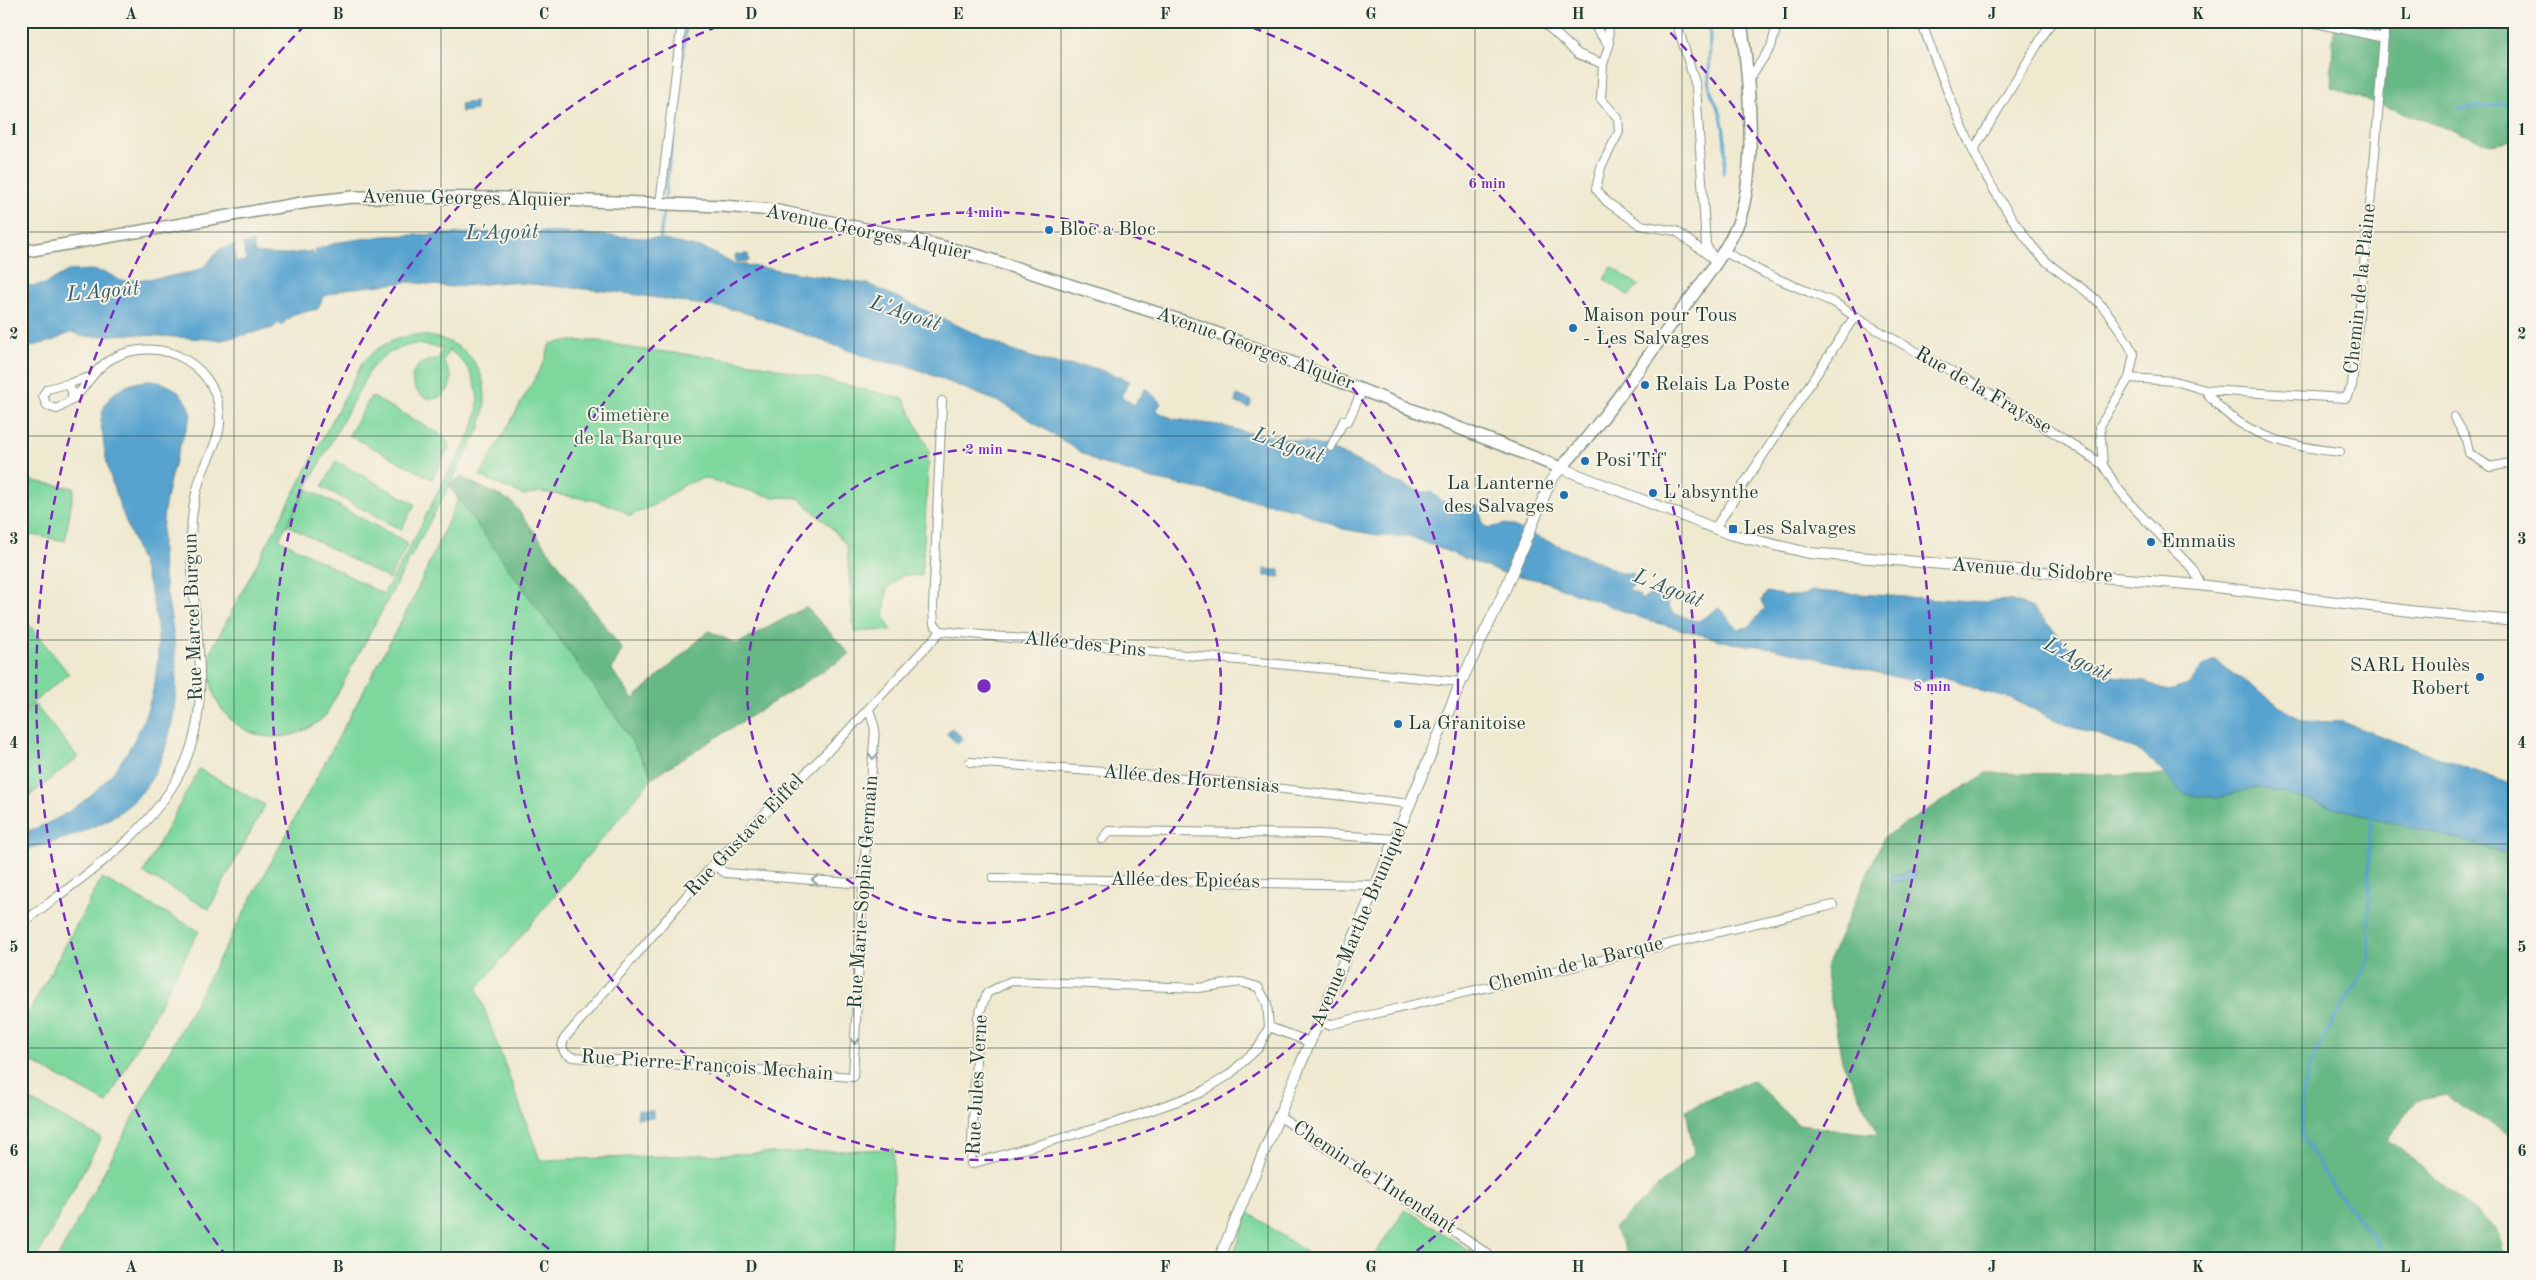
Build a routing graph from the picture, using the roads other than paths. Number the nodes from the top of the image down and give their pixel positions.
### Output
1 (682, 21) edge
2 (1542, 21) edge
3 (1591, 21) edge
4 (1608, 21) edge
5 (1676, 21) edge
6 (1741, 21) edge
7 (1778, 21) edge
8 (1921, 21) edge
9 (2052, 21) edge
10 (2306, 21) edge
11 (2385, 21) edge
12 (2384, 38) junction
13 (1609, 46) junction
14 (1603, 64) junction
15 (1749, 79) junction
16 (1973, 151) junction
17 (660, 204) junction
18 (1723, 251) junction
19 (21, 252) edge
20 (1716, 261) junction
21 (1855, 316) junction
22 (90, 377) junction
23 (2129, 378) junction
24 (67, 384) junction
25 (1363, 389) junction
26 (2205, 390) junction
27 (72, 400) junction
28 (942, 400) dead end
29 (2454, 417) dead end
30 (1332, 446) dead end
31 (2340, 452) dead end
32 (2515, 462) edge
33 (2103, 465) junction
34 (1561, 468) junction
35 (1715, 528) junction
36 (2199, 585) junction
37 (2515, 621) edge
38 (940, 631) junction
39 (1460, 682) junction
40 (869, 709) junction
41 (970, 762) dead end
42 (1411, 804) junction
43 (1396, 838) junction
44 (1102, 839) dead end
45 (713, 865) junction
46 (993, 878) dead end
47 (863, 884) junction
48 (1377, 885) junction
49 (1833, 905) dead end
50 (21, 924) edge
51 (1320, 1021) junction
52 (1269, 1027) junction
53 (1310, 1042) junction
54 (562, 1050) joint
55 (853, 1077) joint
56 (1280, 1117) junction
57 (1219, 1259) edge
58 (1490, 1259) edge

1 - 17 street
2 - 14 street
3 - 13 street
4 - 13 street
5 - 20 street
6 - 15 main road
7 - 15 street
8 - 16 street
9 - 16 street
10 - 12 street
11 - 12 street, Chemin de la Plaine
12 - 26 street, Chemin de la Plaine
13 - 14 street
14 - 20 street
15 - 18 main road
16 - 23 street
17 - 19 main road, Avenue Georges Alquier
17 - 25 main road, Avenue Georges Alquier
18 - 20 main road
18 - 21 street, Rue de la Fraysse
20 - 34 main road
21 - 33 street, Rue de la Fraysse
21 - 35 street
22 - 24 street, Rue Marcel Burgun
22 - 27 street, Rue Marcel Burgun
22 - 50 street, Rue Marcel Burgun
23 - 26 street, Chemin de la Plaine
23 - 33 street
24 - 27 street
24 - 27 street, Rue Marcel Burgun
25 - 30 street
25 - 34 main road, Avenue Georges Alquier
26 - 31 street
28 - 38 street
29 - 32 street
33 - 36 street, Rue de la Fraysse
34 - 35 street, Avenue du Sidobre
34 - 39 street, Avenue Marthe Bruniquel
35 - 36 street, Avenue du Sidobre
36 - 37 street, Avenue du Sidobre
38 - 39 street, Allée des Pins
38 - 40 street, Rue Gustave Eiffel
39 - 42 street, Avenue Marthe Bruniquel
40 - 45 street, Rue Gustave Eiffel
40 -> 47 street, Rue Marie-Sophie Germain
41 - 42 street, Allée des Hortensias
42 - 43 street, Avenue Marthe Bruniquel
43 - 44 street
43 - 48 street, Avenue Marthe Bruniquel
47 -> 45 street
45 - 54 street, Rue Gustave Eiffel
46 - 48 street, Allée des Epicéas
47 -> 55 street, Rue Marie-Sophie Germain
48 - 51 street, Avenue Marthe Bruniquel
49 - 51 street, Chemin de la Barque
51 - 53 street, Avenue Marthe Bruniquel
52 - 52 street, Rue Jules Verne
52 - 53 street
53 - 56 street, Avenue Marthe Bruniquel
54 - 55 street, Rue Pierre-François Mechain
56 - 57 street, Avenue Marthe Bruniquel
56 - 58 street, Chemin de l'Intendant

